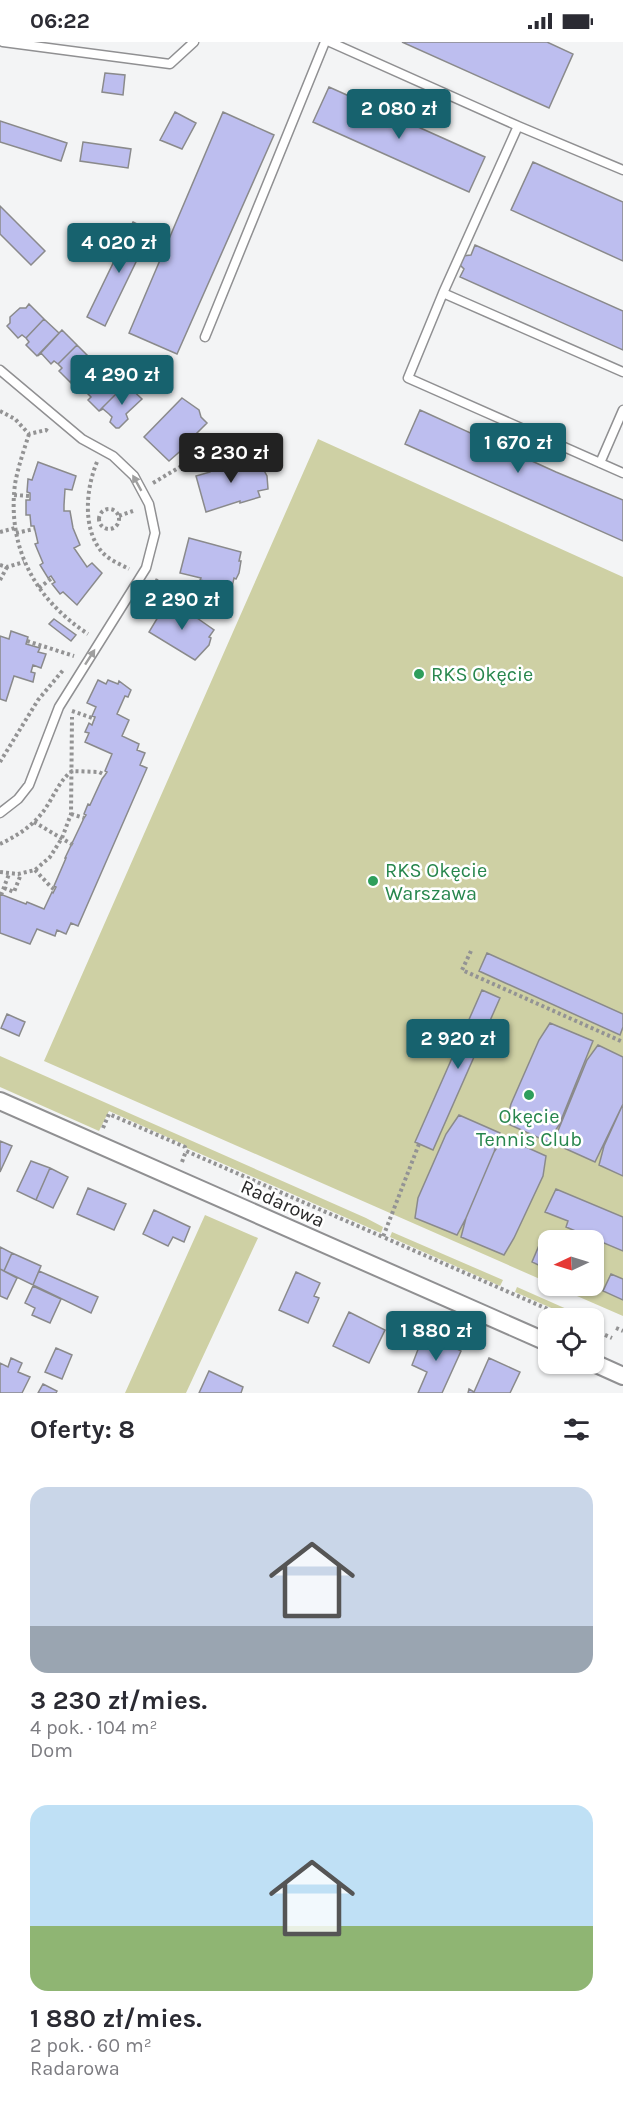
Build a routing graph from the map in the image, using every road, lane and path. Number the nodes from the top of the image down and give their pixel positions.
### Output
1 (3, 42) edge
2 (194, 42) edge
3 (328, 42) edge
4 (518, 126) junction
5 (623, 170) edge
6 (443, 293) junction
7 (205, 337) dead end
8 (0, 369) edge
9 (623, 372) edge
10 (623, 410) edge
11 (0, 411) edge
12 (29, 434) junction
13 (54, 436) dead end
14 (190, 443) dead end
15 (200, 455) junction
16 (89, 457) dead end
17 (97, 462) junction
18 (221, 462) dead end
19 (600, 463) junction
20 (106, 469) dead end
21 (623, 473) edge
22 (145, 476) dead end
23 (14, 495) junction
24 (30, 496) dead end
25 (131, 504) dead end
26 (134, 511) junction
27 (119, 516) junction
28 (100, 521) junction
29 (136, 521) dead end
30 (89, 524) junction
31 (34, 529) dead end
32 (1, 530) edge
33 (16, 530) junction
34 (134, 559) dead end
35 (24, 562) junction
36 (0, 565) edge
37 (7, 567) junction
38 (130, 569) junction
39 (52, 578) dead end
40 (124, 578) dead end
41 (150, 578) dead end
42 (0, 580) edge
43 (205, 582) dead end
44 (39, 588) junction
45 (199, 598) junction
46 (191, 614) dead end
47 (94, 625) dead end
48 (88, 634) junction
49 (27, 641) dead end
50 (84, 641) dead end
51 (79, 649) dead end
52 (74, 656) junction
53 (75, 702) dead end
54 (72, 711) junction
55 (95, 719) dead end
56 (0, 762) edge
57 (72, 771) junction
58 (105, 775) dead end
59 (0, 813) edge
60 (71, 814) junction
61 (84, 818) dead end
62 (34, 822) junction
63 (62, 838) junction
64 (0, 844) edge
65 (72, 845) dead end
66 (35, 870) junction
67 (0, 872) edge
68 (9, 874) junction
69 (21, 874) junction
70 (55, 890) dead end
71 (2, 891) edge
72 (471, 951) dead end
73 (623, 1042) edge
74 (0, 1101) edge
75 (97, 1143) junction
76 (419, 1144) dead end
77 (186, 1151) junction
78 (176, 1178) junction
79 (383, 1237) junction
80 (545, 1308) edge
81 (616, 1328) dead end
82 (623, 1331) edge
83 (604, 1334) edge
84 (538, 1338) edge
85 (612, 1338) dead end
86 (604, 1367) edge
87 (623, 1376) edge

1 - 2 lane
3 - 4 lane
3 - 7 lane
4 - 5 lane
4 - 6 lane
6 - 9 lane
6 - 19 lane
59 -> 8 lane
10 - 19 lane
11 - 12 path
12 - 13 path
12 - 23 path
14 - 15 path
15 - 18 path
15 - 22 path
16 - 17 path
17 - 20 path
17 - 30 path
19 - 21 lane
23 - 24 path
23 - 33 path
25 - 26 path
26 - 27 path
26 - 29 path
27 - 28 path
27 - 28 path
28 - 30 path
30 - 38 path
31 - 33 path
32 - 33 path
33 - 35 path
34 - 38 path
35 - 37 path
35 - 44 path
36 - 37 path
37 - 42 path
38 - 40 path
39 - 44 path
41 - 45 path
43 - 45 path
44 - 48 path
45 - 46 path
47 - 48 path
48 - 50 path
49 - 52 path
51 - 52 path
52 - 56 path
53 - 54 path
54 - 55 path
54 - 57 path
57 - 58 path
57 - 60 path
57 - 62 path
60 - 61 path
60 - 63 path
62 - 63 path
62 - 64 path
63 - 65 path
63 - 66 path
66 - 69 path
66 - 70 path
67 - 68 path
68 - 69 path
68 - 71 path
69 - 71 path
72 - 73 path
74 - 75 street, Radarowa
75 - 77 path
75 - 78 street, Radarowa
76 - 79 path
77 - 78 path
77 - 79 path
78 - 84 street, Radarowa
79 - 80 path
81 - 82 path
83 - 85 path
86 - 87 street

